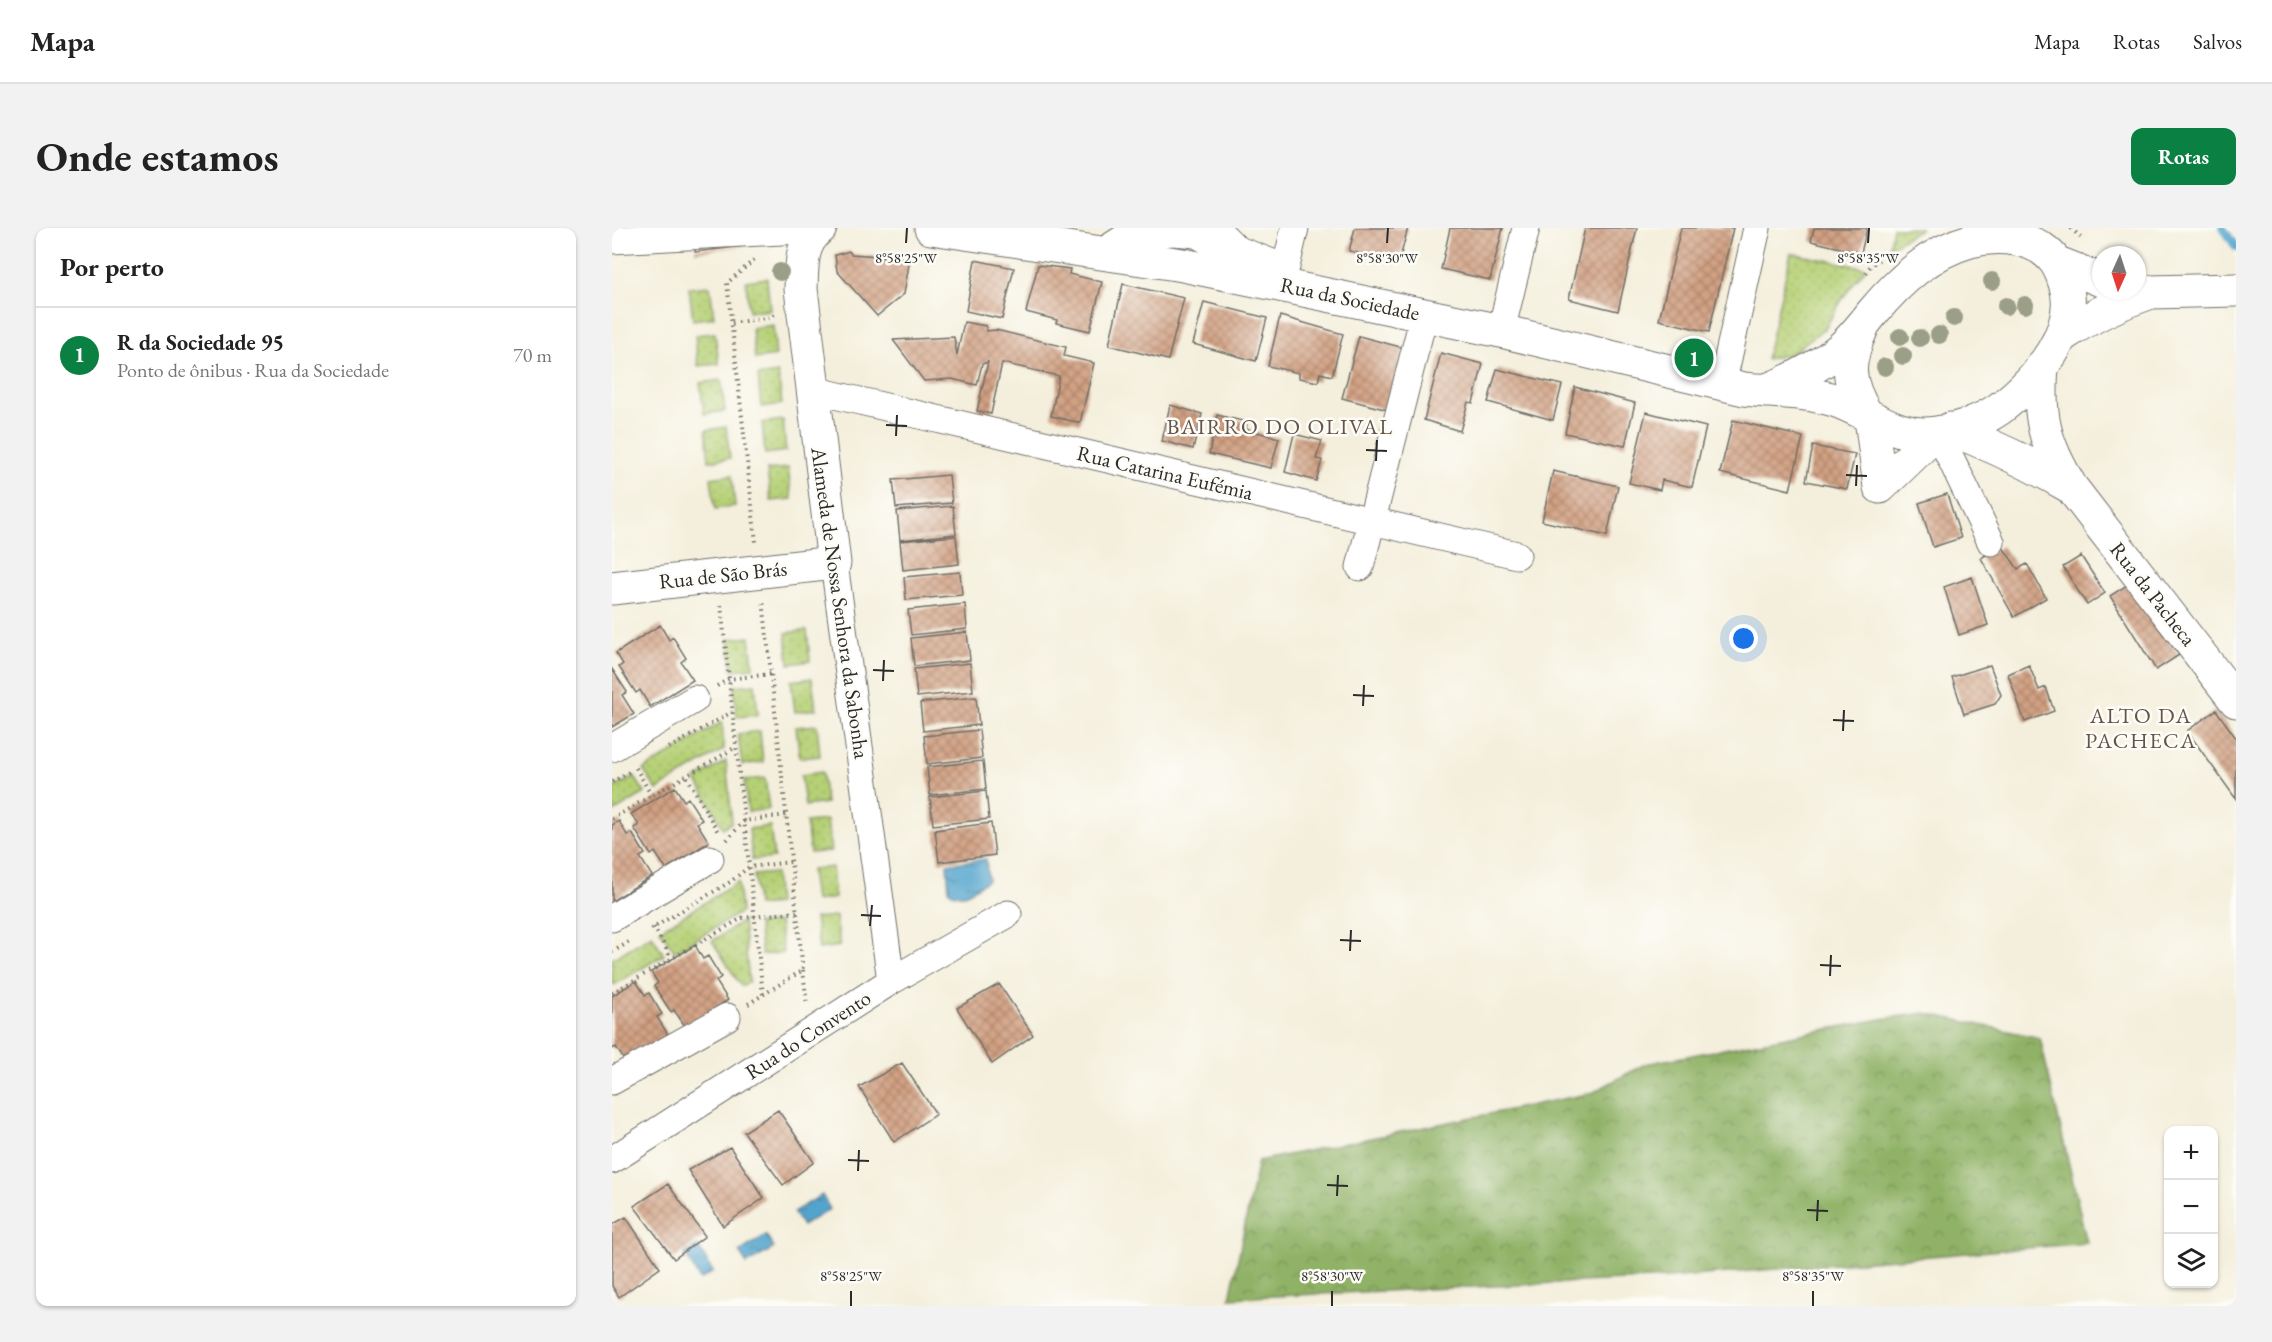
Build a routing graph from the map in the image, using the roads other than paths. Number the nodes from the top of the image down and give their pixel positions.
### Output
1 (931, 228) edge
2 (1173, 228) edge
3 (1211, 228) edge
4 (1295, 228) edge
5 (1527, 228) edge
6 (1757, 228) edge
7 (819, 229) edge
8 (1977, 235) edge
9 (612, 240) edge
10 (1130, 244) edge
11 (2049, 249) edge
12 (1231, 263) junction
13 (1285, 271) junction
14 (2092, 275) edge
15 (2236, 290) edge
16 (2146, 291) edge
17 (1353, 300) junction
18 (2125, 300) edge
19 (1424, 315) junction
20 (1862, 328) junction
21 (1502, 332) junction
22 (2060, 337) junction
23 (2042, 366) junction
24 (1722, 385) junction
25 (813, 390) junction
26 (1765, 391) junction
27 (1868, 416) junction
28 (1942, 431) junction
29 (2071, 487) junction
30 (1372, 521) junction
31 (1991, 542) dead end
32 (1517, 555) dead end
33 (834, 563) junction
34 (1360, 567) dead end
35 (612, 588) edge
36 (695, 699) road end
37 (2236, 701) edge
38 (612, 748) edge
39 (710, 859) dead end
40 (1008, 914) dead end
41 (612, 918) edge
42 (891, 981) junction
43 (728, 1017) road end
44 (612, 1081) edge
45 (612, 1160) edge

1 - 10 street, Rua da Sociedade
2 - 10 street
2 - 12 street
3 - 12 street
4 - 13 street
5 - 21 street
6 - 24 street
7 - 9 street
7 - 25 street, Alameda de Nossa Senhora da Sabonha
8 - 11 street
8 - 20 street
10 - 12 street, Rua da Sociedade
11 - 14 street
11 - 22 street
12 - 13 street
12 - 17 street, Rua da Sociedade
13 - 17 street
15 - 16 street
17 - 19 street, Rua da Sociedade
18 - 22 street
19 - 21 street, Rua da Sociedade
19 - 30 street
20 - 26 street
20 - 27 street
21 - 24 street, Rua da Sociedade
22 - 23 street
23 - 28 street
23 - 29 street, Rua da Pacheca
24 - 26 street, Rua da Sociedade
25 - 30 street, Rua Catarina Eufémia
25 - 33 street, Alameda de Nossa Senhora da Sabonha
26 - 27 street, Rua da Sociedade
27 - 28 street
27 - 28 street
28 - 29 street
28 - 31 street
29 - 37 street, Rua da Pacheca
30 - 32 street, Rua Catarina Eufémia
30 - 34 street
33 - 35 street, Rua de São Brás
33 - 42 street, Alameda de Nossa Senhora da Sabonha
36 - 38 street
39 - 41 street
40 - 42 street, Rua do Convento
42 - 45 street, Rua do Convento
43 - 44 street

